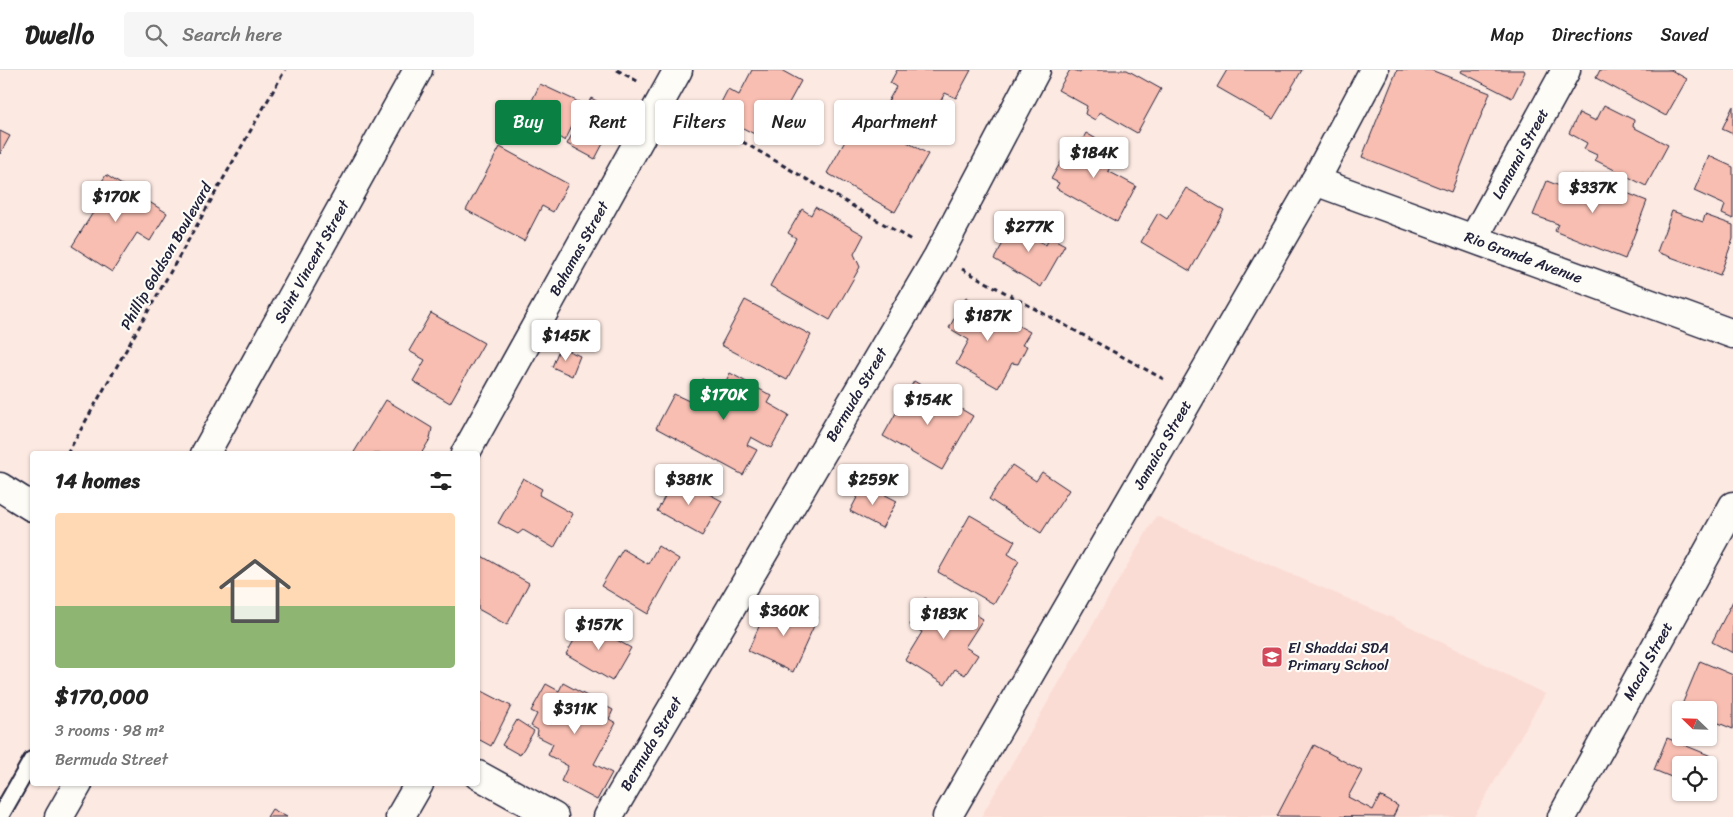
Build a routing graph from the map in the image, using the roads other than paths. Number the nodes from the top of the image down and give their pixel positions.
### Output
1 (418, 70) edge
2 (678, 70) edge
3 (1036, 70) edge
4 (1374, 70) edge
5 (1566, 70) edge
6 (1315, 181) junction
7 (1474, 238) junction
8 (1733, 334) edge
9 (208, 451) edge
10 (467, 451) edge
11 (0, 487) edge
12 (30, 506) edge
13 (1733, 506) edge
14 (30, 764) edge
15 (480, 776) edge
16 (77, 786) edge
17 (418, 786) edge
18 (0, 816) edge
19 (59, 817) edge
20 (400, 817) edge
21 (554, 817) edge
22 (608, 817) edge
23 (947, 817) edge
24 (1562, 817) edge

1 - 9 street, Saint Vincent Street
2 - 10 street, Bahamas Street
3 - 22 street, Bermuda Street
4 - 6 street, Jamaica Street
5 - 7 street, Lamanai Street
6 - 7 street, Rio Grande Avenue
6 - 23 street, Jamaica Street
7 - 8 street, Rio Grande Avenue
11 - 12 street
13 - 24 street, Macal Street
14 - 18 lane
15 - 21 street
16 - 19 street
17 - 20 street

